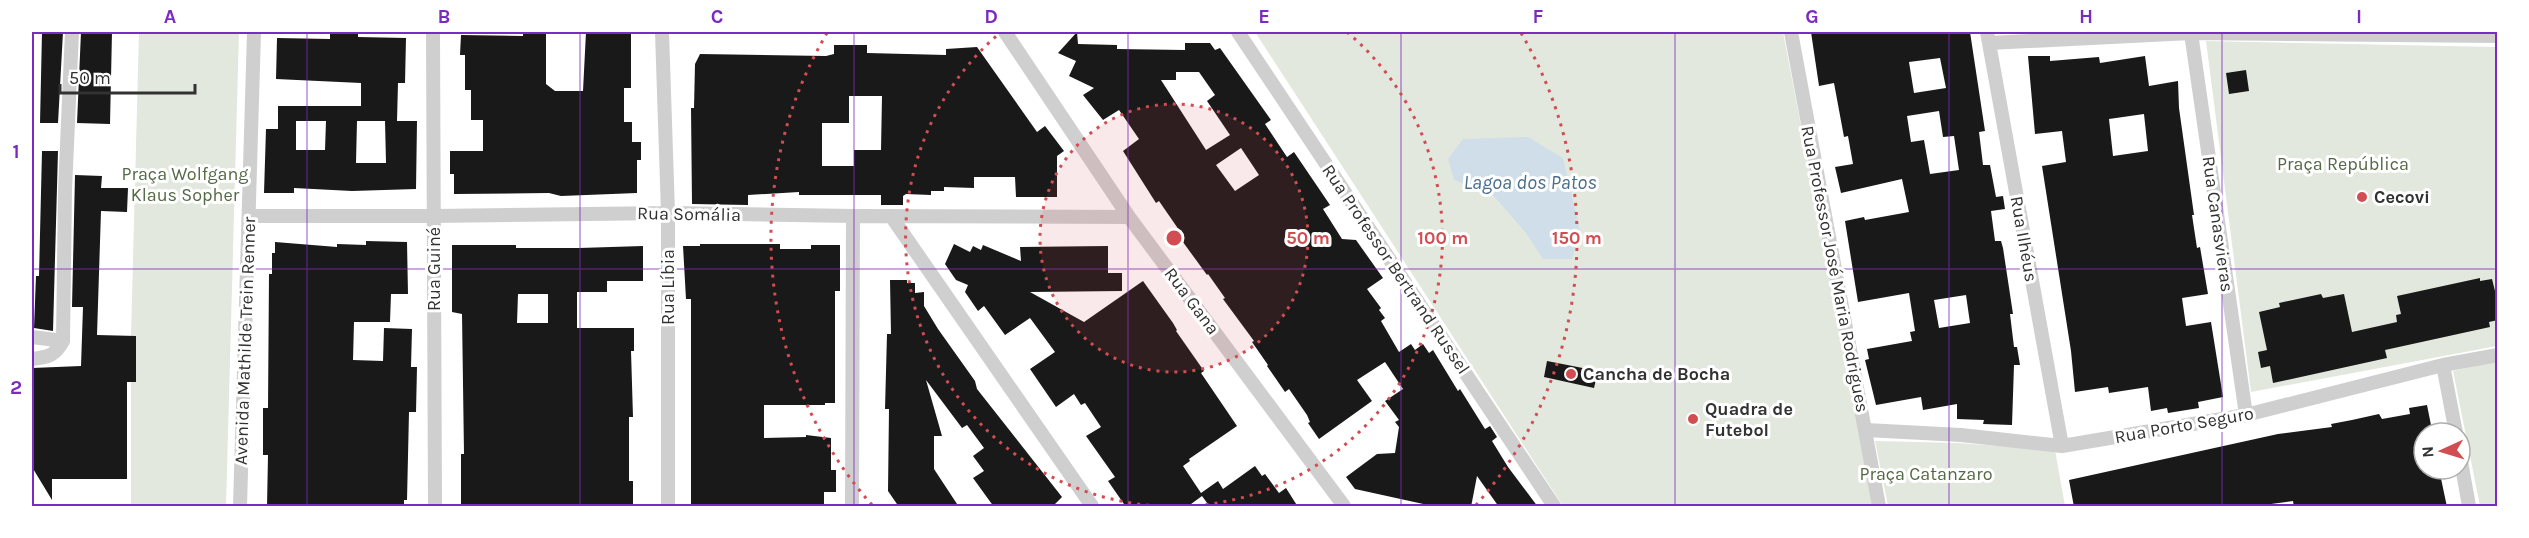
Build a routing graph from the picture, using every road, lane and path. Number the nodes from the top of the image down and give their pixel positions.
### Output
1 (72, 32) edge
2 (254, 32) edge
3 (433, 32) edge
4 (662, 32) edge
5 (1005, 32) edge
6 (1238, 32) edge
7 (1791, 32) edge
8 (2191, 33) junction
9 (2498, 36) edge
10 (1988, 37) edge
11 (668, 213) junction
12 (249, 216) junction
13 (434, 216) junction
14 (854, 216) junction
15 (891, 216) junction
16 (1129, 217) junction
17 (32, 337) edge
18 (63, 341) junction
19 (2498, 355) edge
20 (32, 359) edge
21 (2443, 365) junction
22 (2246, 415) junction
23 (2454, 421) edge
24 (1866, 430) junction
25 (2062, 446) junction
26 (2464, 481) edge
27 (853, 505) edge
28 (240, 507) edge
29 (435, 507) edge
30 (668, 507) edge
31 (1092, 507) edge
32 (1344, 507) edge
33 (1554, 507) edge
34 (1879, 507) edge
35 (2469, 507) edge

1 - 18 street
2 - 12 street, Avenida Mathilde Trein Renner
3 - 13 street, Rua Guiné
4 - 11 street, Rua Líbia
5 - 16 street, Rua Gana
6 - 33 street, Rua Professor Bertrand Russel
7 - 24 street, Rua Professor José Maria Rodrigues
8 - 9 street
8 - 10 street
8 - 22 street, Rua Canasvieras
10 - 25 street, Rua Ilhéus
11 - 13 street, Rua Somália
11 - 14 street, Rua Somália
11 - 30 street, Rua Líbia
12 - 13 street, Rua Somália
12 - 28 street, Avenida Mathilde Trein Renner
13 - 29 street, Rua Guiné
14 - 15 street, Rua Somália
14 - 27 street
15 - 16 street, Rua Somália
15 - 31 street
16 - 32 street, Rua Gana
17 - 18 street
18 - 20 street
19 - 21 street, Rua Porto Seguro
21 - 22 street, Rua Porto Seguro
21 - 23 street
22 - 25 street, Rua Porto Seguro
24 - 25 street, Rua Porto Seguro
24 - 34 street, Rua Professor José Maria Rodrigues
26 - 35 street

